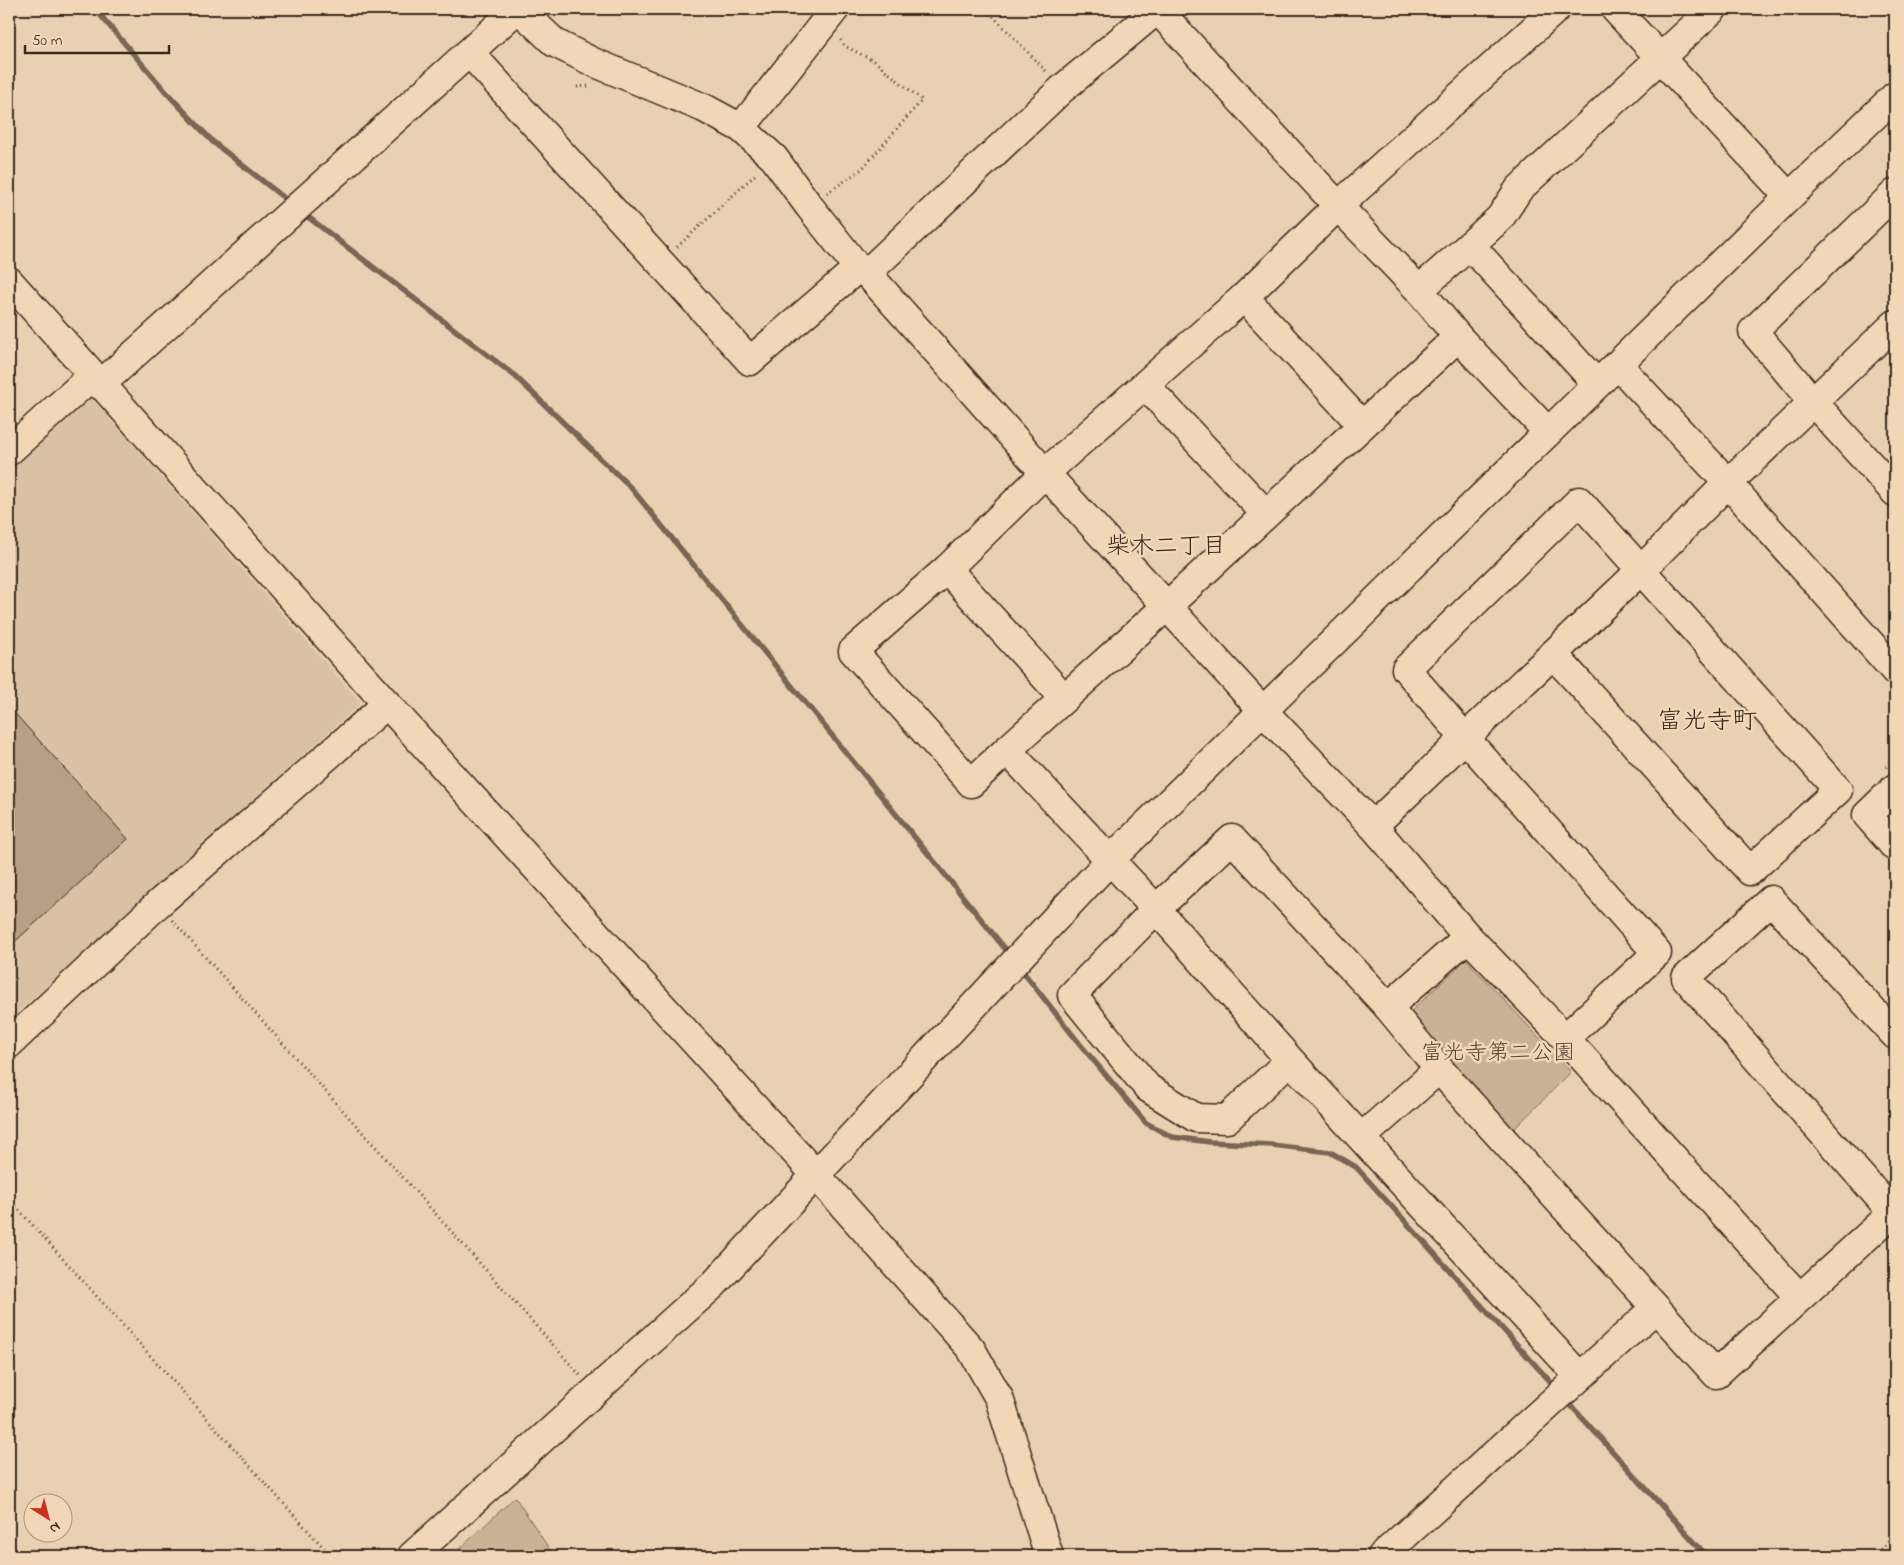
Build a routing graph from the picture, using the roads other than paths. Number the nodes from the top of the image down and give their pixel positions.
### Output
1 (518, 9) edge
2 (1158, 9) edge
3 (1556, 9) edge
4 (1615, 9) edge
5 (1713, 9) edge
6 (830, 14) edge
7 (470, 53) junction
8 (1660, 58) junction
9 (1895, 96) edge
10 (741, 128) junction
11 (1895, 193) edge
12 (1789, 197) junction
13 (1338, 206) junction
14 (1470, 245) junction
15 (863, 270) junction
16 (9, 281) edge
17 (1419, 290) junction
18 (1244, 297) junction
19 (1895, 324) edge
20 (1458, 338) junction
21 (1618, 365) junction
22 (96, 380) junction
23 (1597, 384) junction
24 (1145, 385) junction
25 (1814, 403) junction
26 (1362, 425) junction
27 (1548, 432) junction
28 (9, 450) edge
29 (1046, 473) junction
30 (1728, 484) junction
31 (1895, 492) edge
32 (1266, 514) junction
33 (947, 569) junction
34 (1641, 570) junction
35 (1167, 606) junction
36 (1553, 654) junction
37 (1895, 671) edge
38 (1064, 698) junction
39 (386, 704) junction
40 (1262, 710) junction
41 (1465, 738) junction
42 (1007, 750) junction
43 (1895, 788) edge
44 (1373, 826) junction
45 (1895, 847) edge
46 (1110, 860) junction
47 (1156, 909) junction
48 (1468, 937) junction
49 (1388, 1007) junction
50 (1895, 1035) edge
51 (1565, 1038) junction
52 (9, 1044) edge
53 (1290, 1060) junction
54 (1439, 1069) junction
55 (1362, 1137) junction
56 (816, 1175) junction
57 (1894, 1212) edge
58 (1799, 1298) junction
59 (1656, 1308) junction
60 (1576, 1379) junction
61 (412, 1556) edge
62 (1048, 1556) edge
63 (1382, 1556) edge

1 - 7 street
1 - 10 street
2 - 13 street
2 - 15 street
3 - 13 street
4 - 8 street
5 - 8 street
6 - 10 street
7 - 15 street
7 - 22 street
8 - 12 street
8 - 14 street
9 - 12 street
10 - 15 street
11 - 25 street
12 - 21 street
13 - 17 street
13 - 18 street
14 - 17 street
14 - 23 street
15 - 29 street
16 - 22 street
17 - 20 street
18 - 24 street
18 - 26 street
19 - 25 street
20 - 26 street
20 - 27 street
21 - 23 street
21 - 30 street
22 - 28 street
22 - 39 street
23 - 27 street
24 - 29 street
24 - 32 street
25 - 30 street
25 - 31 street
26 - 32 street
27 - 40 street
29 - 33 street
29 - 35 street
30 - 34 street
30 - 37 street
32 - 35 street
33 - 38 street
33 - 42 street
34 - 36 street
34 - 36 street
34 - 41 street
35 - 38 street
35 - 40 street
36 - 41 street
38 - 42 street
39 - 52 street
39 - 56 street
40 - 44 street
40 - 46 street
41 - 44 street
41 - 51 street
42 - 46 street
43 - 45 street
44 - 48 street
46 - 47 street
46 - 56 street
47 - 49 street
47 - 53 street
47 - 53 street
48 - 49 street
48 - 51 street
49 - 54 street
50 - 57 street
51 - 58 street
53 - 55 street
54 - 55 street
54 - 59 street
55 - 60 street
56 - 61 street
56 - 62 street
57 - 58 street
58 - 59 street
59 - 60 street
60 - 63 street

